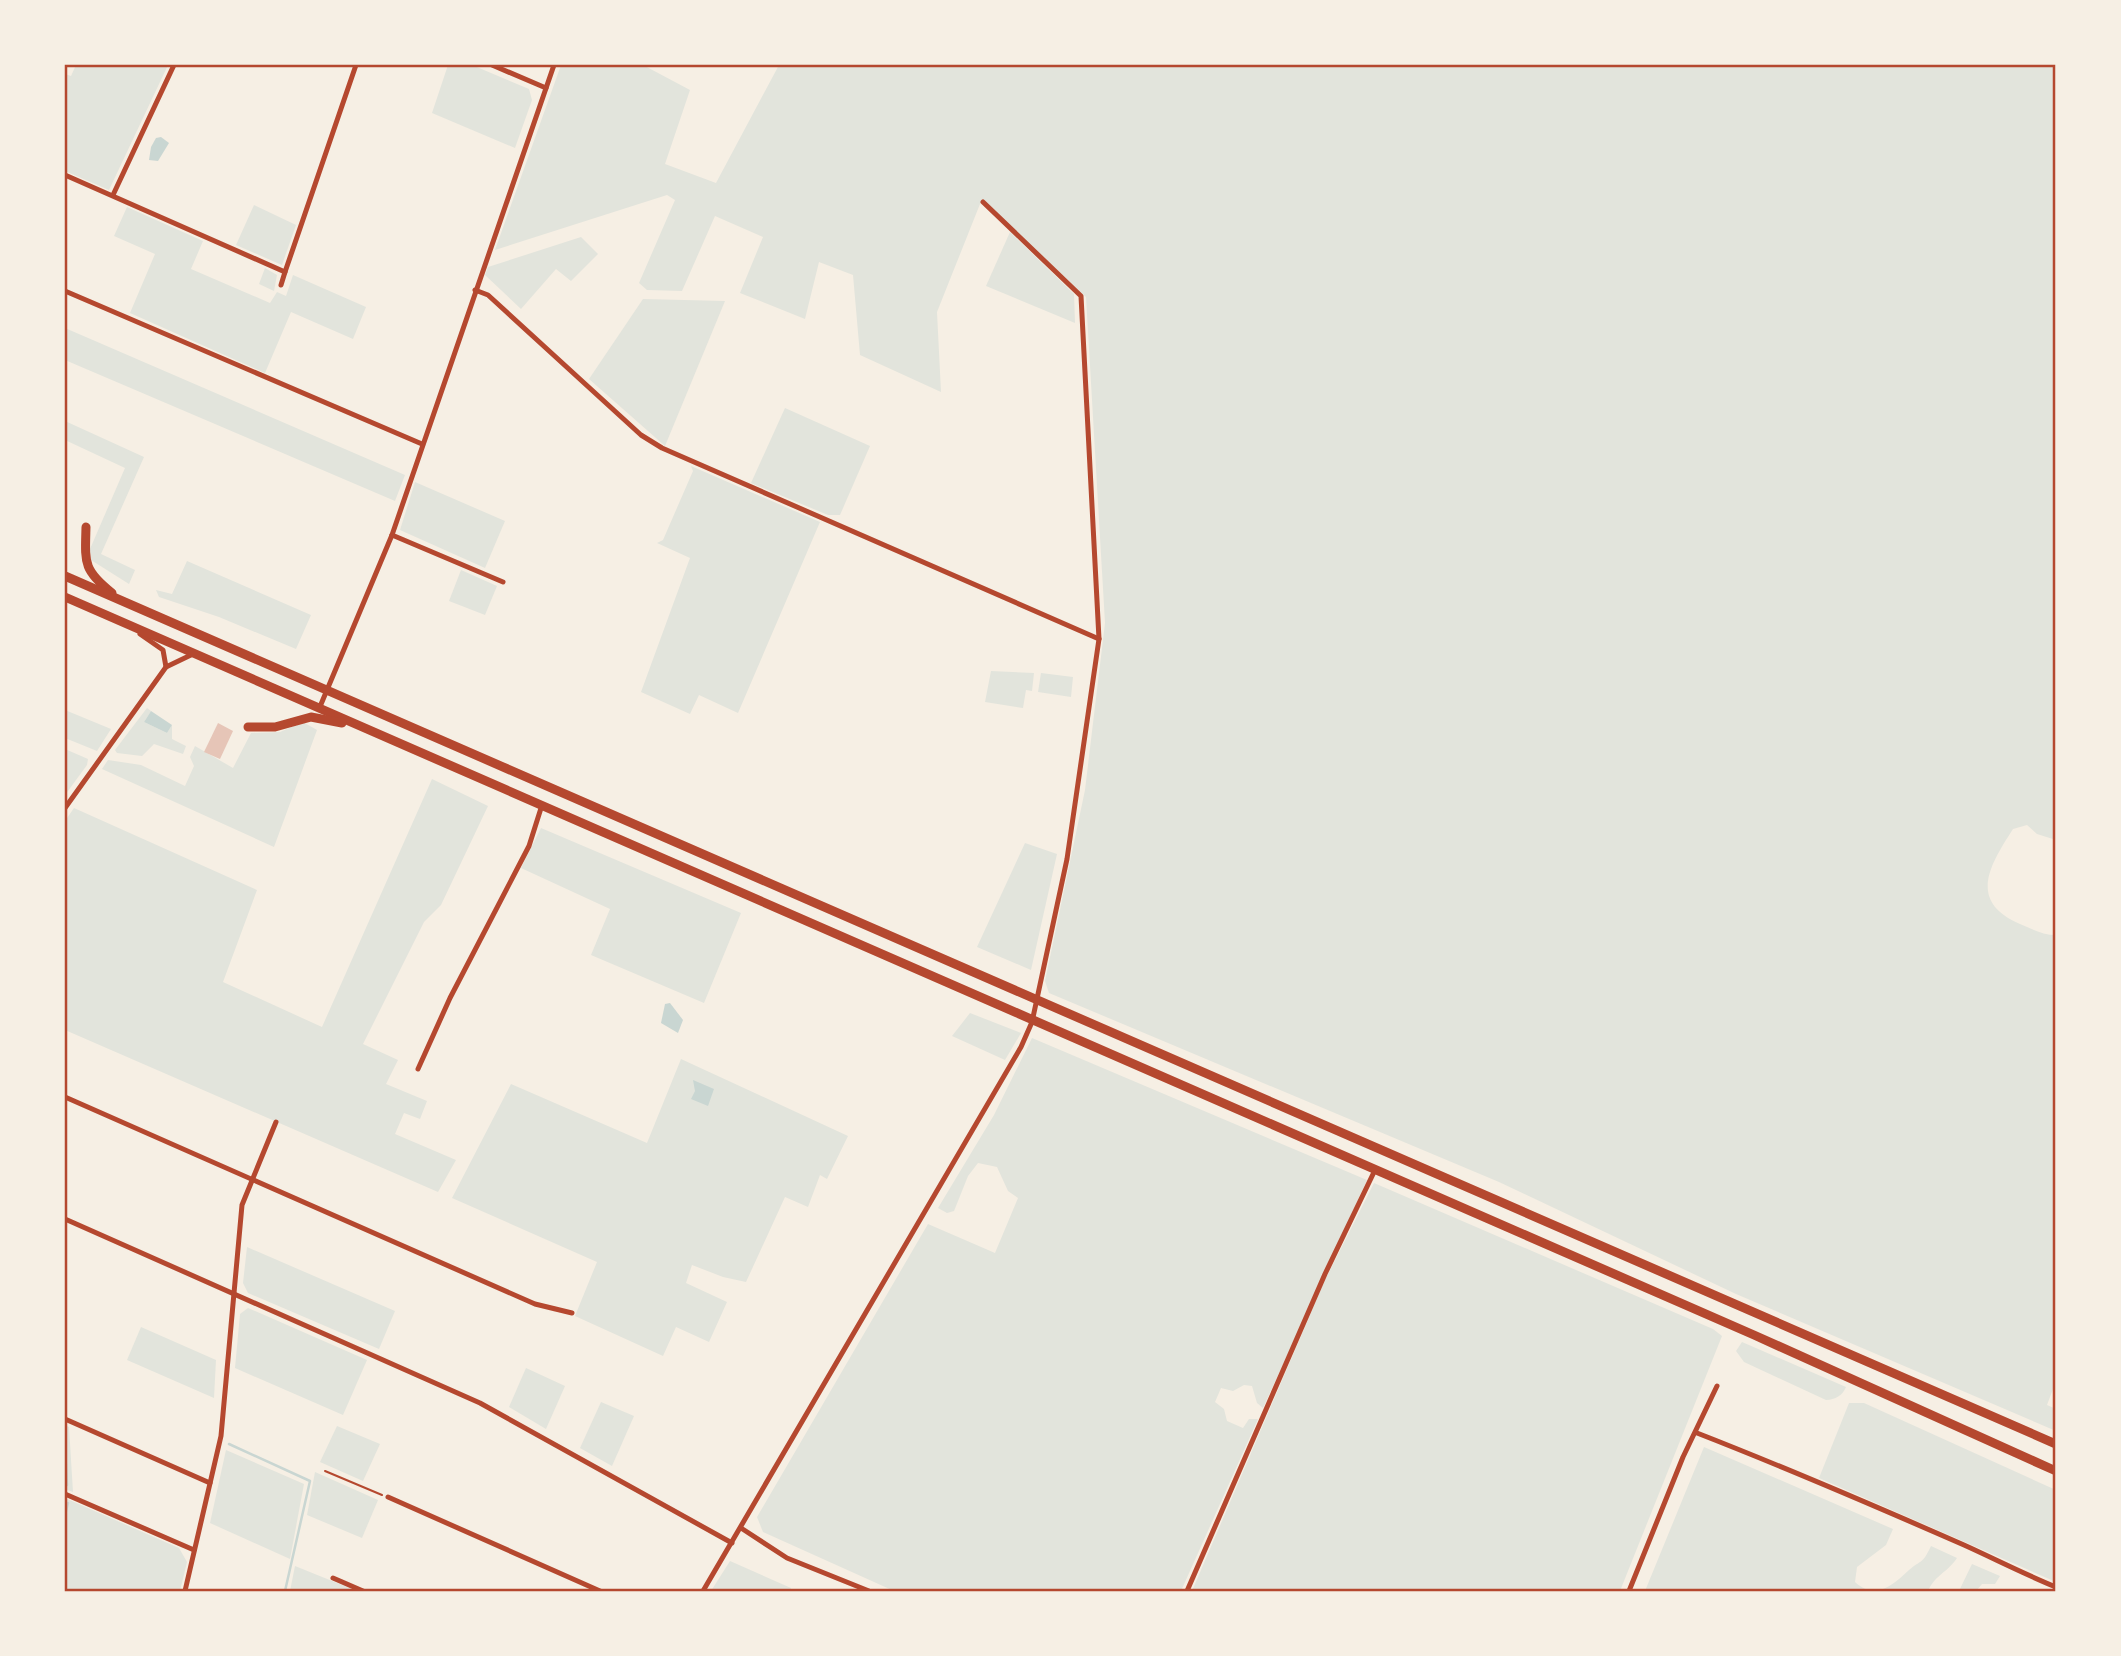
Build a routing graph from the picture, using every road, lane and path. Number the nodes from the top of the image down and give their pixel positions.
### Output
1 (174, 65) edge
2 (356, 65) edge
3 (492, 65) edge
4 (554, 65) edge
5 (546, 88) junction
6 (65, 175) edge
7 (113, 195) junction
8 (983, 202) dead end
9 (285, 272) junction
10 (281, 285) dead end
11 (475, 290) junction
12 (65, 291) edge
13 (422, 444) junction
14 (86, 527) dead end
15 (392, 535) junction
16 (65, 576) edge
17 (503, 582) dead end
18 (65, 597) edge
19 (121, 601) junction
20 (125, 624) junction
21 (1099, 639) junction
22 (194, 654) junction
23 (166, 667) junction
24 (327, 690) junction
25 (319, 709) junction
26 (358, 725) junction
27 (248, 727) dead end
28 (542, 805) junction
29 (65, 808) edge
30 (1036, 998) junction
31 (1032, 1021) junction
32 (418, 1069) dead end
33 (65, 1097) edge
34 (276, 1122) dead end
35 (1375, 1170) junction
36 (251, 1179) junction
37 (65, 1219) edge
38 (233, 1295) junction
39 (572, 1313) dead end
40 (1717, 1386) dead end
41 (65, 1419) edge
42 (1697, 1433) junction
43 (2056, 1444) edge
44 (325, 1471) dead end
45 (2056, 1471) edge
46 (210, 1483) junction
47 (65, 1494) edge
48 (388, 1497) joint
49 (740, 1528) junction
50 (732, 1544) junction
51 (194, 1550) junction
52 (333, 1578) dead end
53 (2056, 1587) edge
54 (185, 1591) edge
55 (363, 1591) edge
56 (600, 1591) edge
57 (703, 1591) edge
58 (869, 1591) edge
59 (1187, 1591) edge
60 (1629, 1591) edge

1 - 7 street
2 - 9 street
3 - 5 street
4 - 5 street
5 - 11 street
6 - 7 street
7 - 9 street
8 - 21 street
9 - 10 street
11 - 13 street
11 - 21 street
12 - 13 street
13 - 15 street
14 - 19 main road
15 - 17 street
15 - 24 street
16 - 19 main road
18 - 20 main road
19 - 24 main road
20 - 22 main road
20 - 23 street
21 - 30 street
22 - 23 street
22 - 25 main road
23 - 29 street
24 - 25 street
24 - 30 main road
25 - 26 main road
26 - 27 main road
26 - 28 main road
28 - 31 main road
28 - 32 street
30 - 31 street
30 - 43 main road
31 - 35 main road
31 - 49 street
33 - 36 street
34 - 36 street
35 - 45 main road
35 - 59 street
36 - 38 street
36 - 39 street
37 - 38 street
38 - 46 street
38 - 50 street
40 - 42 street
41 - 46 street
42 - 53 street
42 - 60 street
44 - 48 path
46 - 51 street
47 - 51 street
48 - 56 street
49 - 50 street
49 - 58 street
50 - 57 street
51 - 54 street
52 - 55 street

